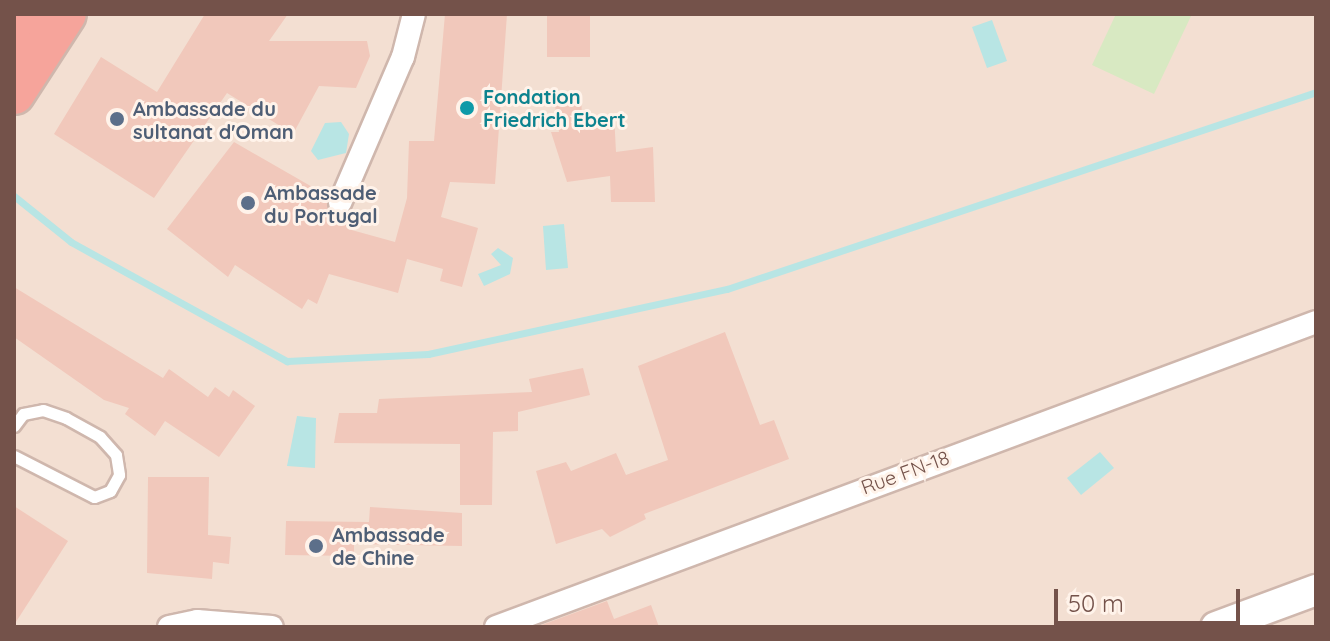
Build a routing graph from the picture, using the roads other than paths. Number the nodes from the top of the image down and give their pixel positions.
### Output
1 (32, 14) edge
2 (66, 14) edge
3 (414, 14) edge
4 (14, 42) edge
5 (14, 94) edge
6 (340, 203) dead end
7 (1316, 322) edge
8 (14, 426) edge
9 (14, 456) edge
10 (1314, 593) edge
11 (169, 627) edge
12 (272, 627) edge
13 (496, 627) edge
14 (1216, 627) edge

1 - 4 highway
2 - 5 highway
3 - 6 street
7 - 13 street, Rue FN-18
8 - 9 lane
10 - 14 street
11 - 12 street

